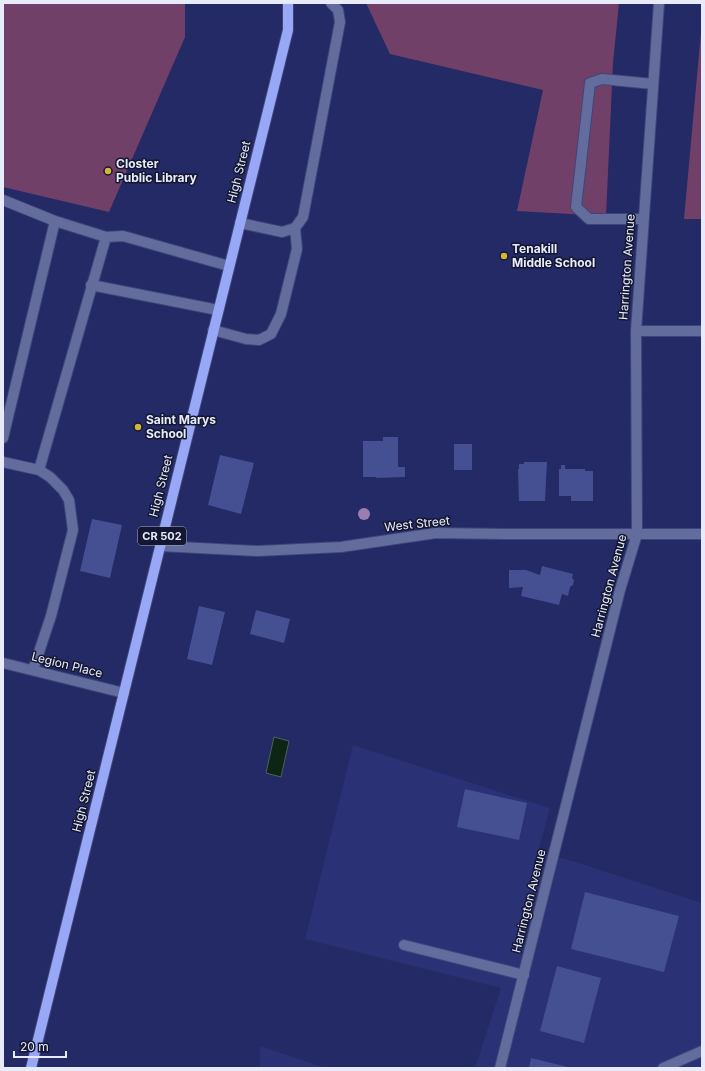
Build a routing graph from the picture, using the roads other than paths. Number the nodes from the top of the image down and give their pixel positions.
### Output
1 (288, 3) edge
2 (331, 3) edge
3 (659, 3) edge
4 (653, 84) junction
5 (3, 200) edge
6 (644, 219) junction
7 (55, 221) junction
8 (240, 223) junction
9 (295, 228) junction
10 (106, 237) junction
11 (229, 266) junction
12 (91, 285) junction
13 (218, 310) junction
14 (213, 330) junction
15 (636, 331) junction
16 (702, 331) edge
17 (3, 438) edge
18 (3, 462) edge
19 (39, 470) junction
20 (636, 534) junction
21 (702, 534) edge
22 (160, 546) junction
23 (3, 663) edge
24 (33, 670) junction
25 (124, 693) junction
26 (404, 945) dead end
27 (524, 975) junction
28 (702, 1051) edge
29 (31, 1068) edge
30 (500, 1068) edge
31 (663, 1068) edge

1 - 8 main road, High Street / CR 502
2 - 9 street
3 - 4 street, Harrington Avenue
4 - 6 street, Harrington Avenue
4 - 6 street
5 - 7 street
6 - 15 street, Harrington Avenue
7 - 10 street
7 - 17 street
8 - 9 street
8 - 11 main road, High Street / CR 502
9 - 14 street
10 - 11 street
10 - 12 street
11 - 13 main road, High Street / CR 502
12 - 13 street
12 - 19 street
13 - 14 main road, High Street / CR 502
14 - 22 main road, High Street / CR 502
15 - 16 street
15 - 20 street, Harrington Avenue
18 - 19 street
19 - 24 street
20 - 21 street, West Street
20 - 22 street, West Street
20 - 27 street, Harrington Avenue
22 - 25 main road, High Street / CR 502
23 - 24 street, Legion Place
24 - 25 street, Legion Place
25 - 29 main road, High Street / CR 502
26 - 27 street
27 - 30 street, Harrington Avenue
28 - 31 street

